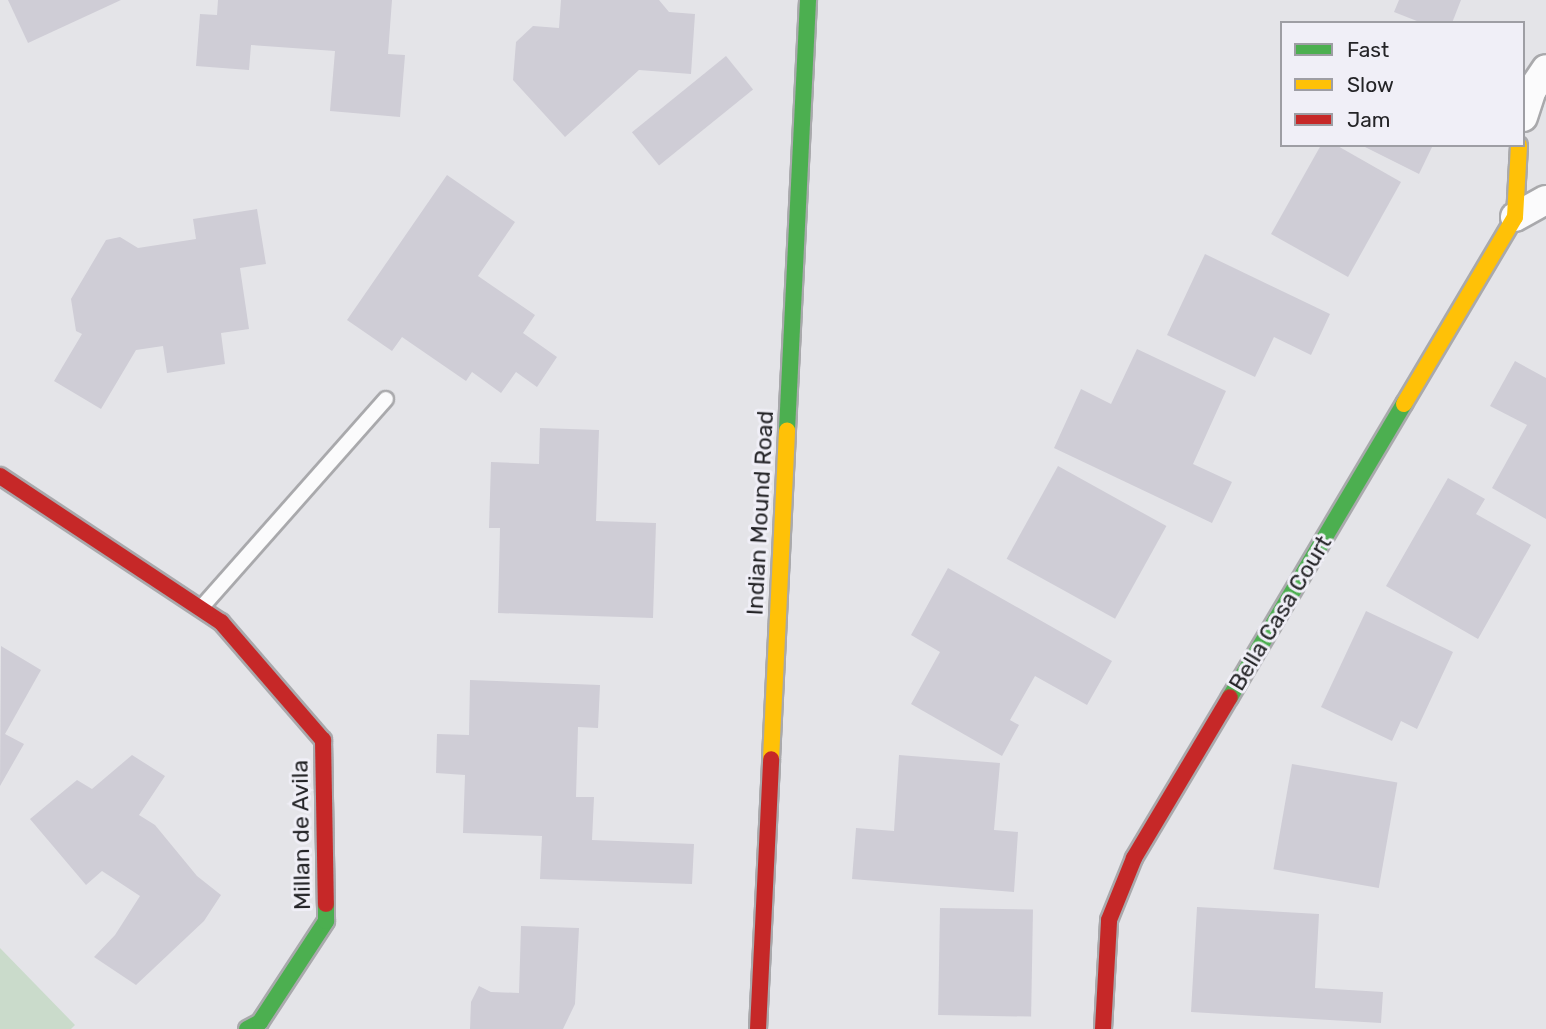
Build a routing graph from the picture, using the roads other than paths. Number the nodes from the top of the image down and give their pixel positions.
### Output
1 (808, 0) edge
2 (1546, 69) edge
3 (1525, 111) edge
4 (1519, 147) edge
5 (1546, 200) edge
6 (1515, 217) junction
7 (386, 399) dead end
8 (0, 476) edge
9 (200, 609) junction
10 (247, 1029) edge
11 (758, 1029) edge
12 (1103, 1029) edge

1 - 11 street, Indian Mound Road
2 - 3 street
4 - 6 street, Bella Casa Court
5 - 6 street
6 - 12 street, Bella Casa Court
7 - 9 lane
8 - 9 street, Millan de Avila
9 - 10 street, Millan de Avila

